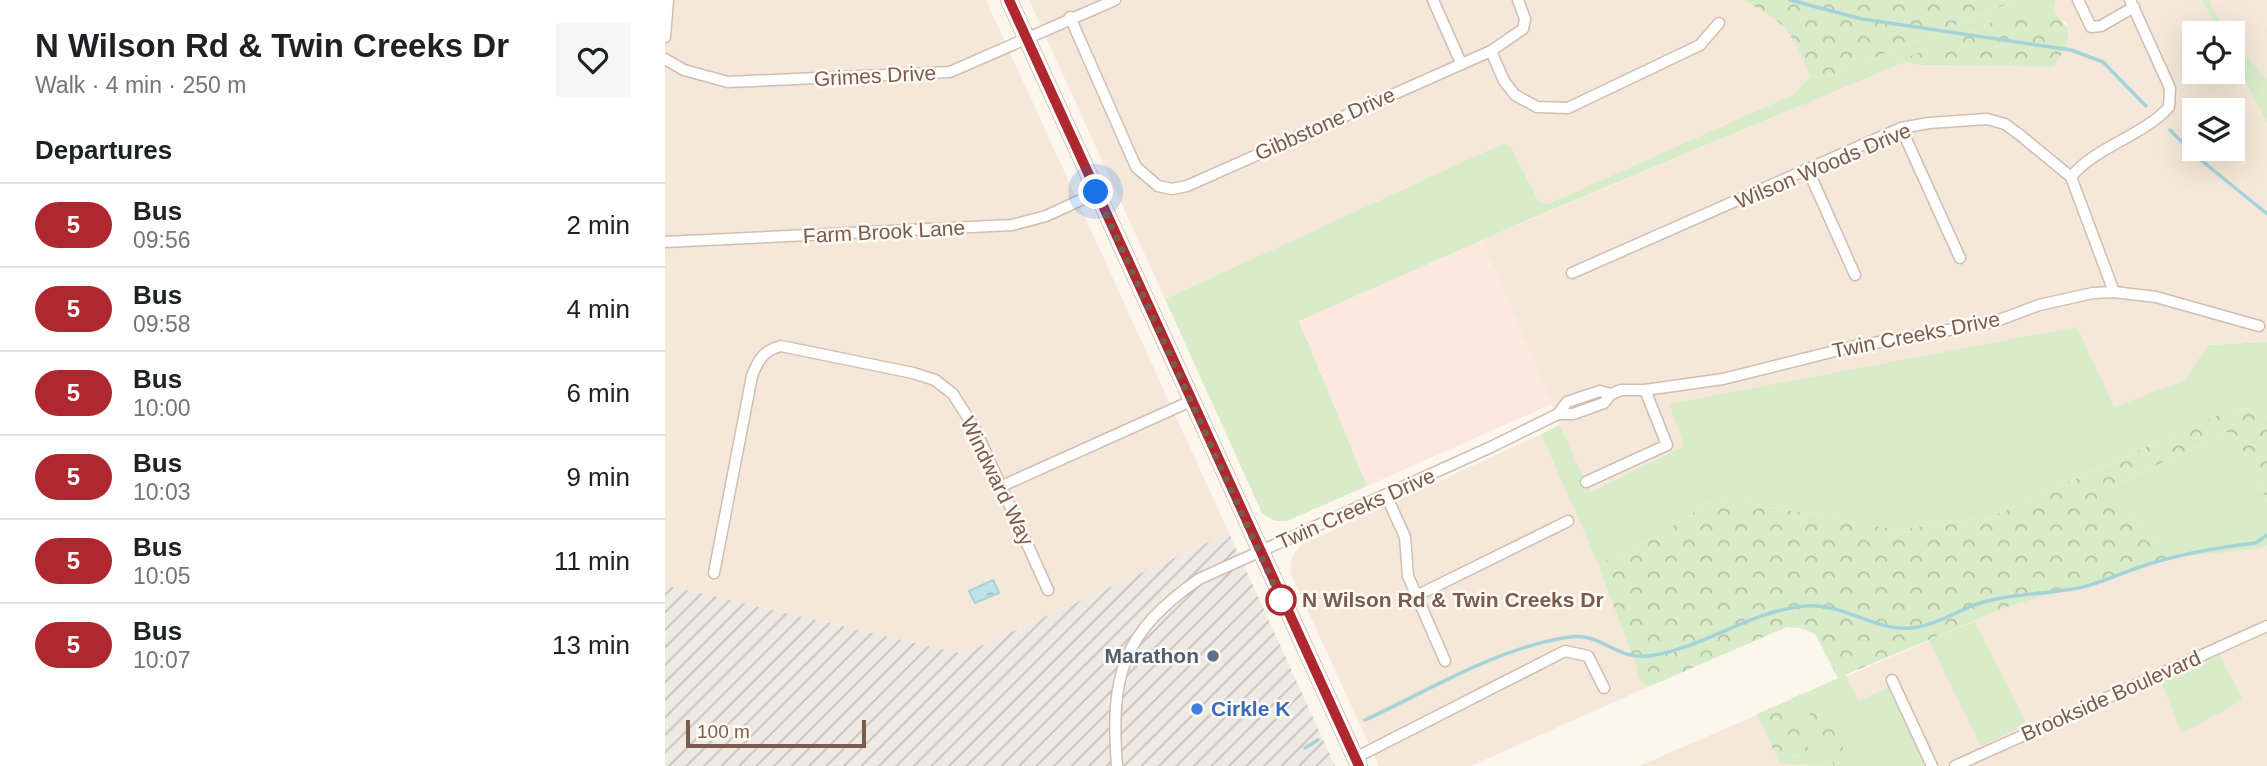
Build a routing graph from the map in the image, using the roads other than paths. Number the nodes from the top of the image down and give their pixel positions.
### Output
1 (669, 0) edge
2 (1009, 0) edge
3 (1115, 0) edge
4 (1433, 0) edge
5 (1518, 0) edge
6 (2077, 0) edge
7 (2132, 4) edge
8 (1070, 17) junction
9 (1719, 23) dead end
10 (665, 37) edge
11 (1027, 39) junction
12 (1491, 51) junction
13 (665, 60) edge
14 (1461, 63) junction
15 (1901, 128) junction
16 (1808, 170) junction
17 (2071, 177) junction
18 (1096, 192) junction
19 (665, 242) edge
20 (1960, 258) dead end
21 (1572, 273) dead end
22 (1855, 275) dead end
23 (2114, 292) junction
24 (2259, 326) dead end
25 (1644, 390) junction
26 (1191, 401) junction
27 (1586, 482) dead end
28 (1002, 486) junction
29 (1385, 495) junction
30 (1568, 521) dead end
31 (1260, 553) junction
32 (714, 573) dead end
33 (1048, 590) dead end
34 (1416, 596) junction
35 (2267, 626) edge
36 (1445, 661) dead end
37 (1892, 680) dead end
38 (1604, 688) dead end
39 (1357, 762) edge
40 (1117, 766) edge
41 (1932, 766) edge
42 (1955, 766) edge

1 - 10 street
2 - 11 main road
3 - 8 street, Grimes Drive
4 - 14 street
5 - 12 street
6 - 7 street
7 - 17 street
8 - 11 street, Grimes Drive
8 - 14 street, Gibbstone Drive
9 - 12 street
11 - 13 street, Grimes Drive
11 - 18 main road
12 - 14 street, Gibbstone Drive
15 - 16 street, Wilson Woods Drive
15 - 17 street, Wilson Woods Drive
15 - 20 street
16 - 21 street, Wilson Woods Drive
16 - 22 street
17 - 23 street
18 - 19 street, Farm Brook Lane
18 - 26 main road
23 - 24 street, Twin Creeks Drive
23 - 25 street, Twin Creeks Drive
25 - 27 street
25 - 29 street, Twin Creeks Drive
26 - 28 street
26 - 31 main road
28 - 32 street, Windward Way
28 - 33 street, Windward Way
29 - 31 street, Twin Creeks Drive
29 - 34 street
30 - 34 street
31 - 39 main road
31 - 40 street, Twin Creeks Drive
34 - 36 street
35 - 42 street, Brookside Boulevard
37 - 41 street
38 - 39 street

